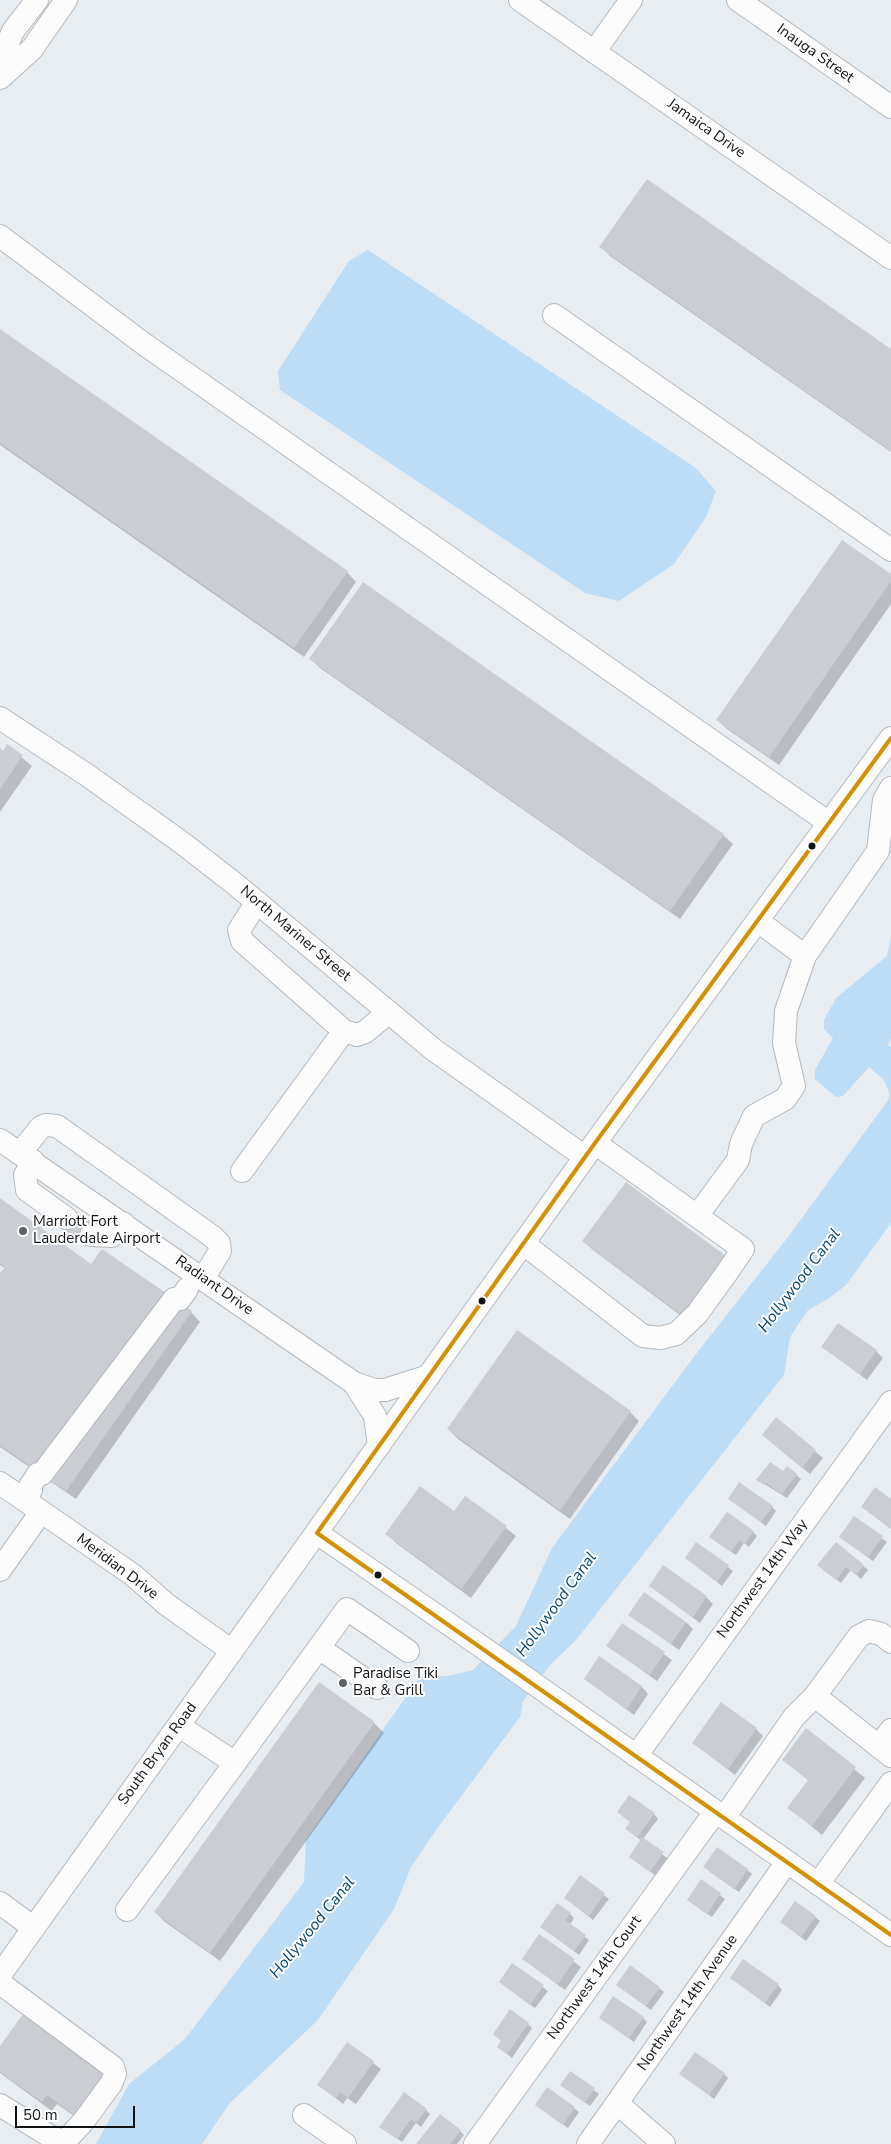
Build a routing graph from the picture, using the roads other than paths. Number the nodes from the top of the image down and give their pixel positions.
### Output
1 (37, 0) edge
2 (66, 0) edge
3 (520, 0) edge
4 (631, 0) edge
5 (738, 0) edge
6 (594, 52) junction
7 (1, 63) edge
8 (891, 107) edge
9 (0, 236) edge
10 (891, 258) edge
11 (554, 315) dead end
12 (891, 550) edge
13 (0, 718) edge
14 (891, 738) edge
15 (891, 788) edge
16 (829, 823) junction
17 (257, 902) junction
18 (758, 921) junction
19 (805, 956) junction
20 (389, 1012) junction
21 (344, 1030) junction
22 (0, 1140) edge
23 (590, 1150) junction
24 (26, 1157) junction
25 (242, 1170) dead end
26 (697, 1216) junction
27 (66, 1218) tunnel mouth
28 (123, 1223) junction
29 (91, 1235) tunnel mouth
30 (524, 1244) junction
31 (189, 1285) junction
32 (429, 1376) junction
33 (354, 1383) junction
34 (891, 1402) edge
35 (379, 1446) junction
36 (0, 1483) edge
37 (35, 1494) junction
38 (317, 1533) junction
39 (0, 1570) edge
40 (891, 1642) edge
41 (319, 1648) junction
42 (232, 1651) junction
43 (408, 1651) dead end
44 (377, 1688) dead end
45 (815, 1696) junction
46 (178, 1726) junction
47 (887, 1744) edge
48 (636, 1756) junction
49 (235, 1763) junction
50 (891, 1783) edge
51 (719, 1815) junction
52 (787, 1862) junction
53 (818, 1884) junction
54 (0, 1903) edge
55 (127, 1910) dead end
56 (34, 1928) junction
57 (891, 1935) edge
58 (0, 1975) edge
59 (0, 1983) edge
60 (618, 2103) junction
61 (0, 2105) edge
62 (304, 2114) dead end
63 (64, 2143) edge
64 (345, 2144) edge
65 (475, 2144) edge
66 (588, 2144) edge
67 (664, 2144) edge

1 - 7 street
2 - 7 street
3 - 6 street, Jamaica Drive
4 - 6 street
5 - 8 street, Inauga Street
6 - 10 street, Jamaica Drive
9 - 16 street
11 - 12 street
13 - 17 street, North Mariner Street
14 - 16 street, South Bryan Road
15 - 19 street
16 - 18 street, South Bryan Road
17 - 20 street, North Mariner Street
17 - 21 street
18 - 19 street
18 - 23 street, South Bryan Road
19 - 26 street
20 - 21 street
20 - 23 street, North Mariner Street
21 - 25 street
22 - 24 street, Radiant Drive
23 - 26 street, North Mariner Street
23 - 30 street, South Bryan Road
24 - 27 street
24 - 28 street, Radiant Drive
24 - 31 street
26 - 30 street, North Mariner Street
28 - 29 street
28 - 31 street, Radiant Drive
30 - 32 street, South Bryan Road
31 - 33 street, Radiant Drive
31 - 37 street
32 - 33 street, Radiant Drive
32 - 35 street, South Bryan Road
33 - 35 street, Radiant Drive
34 - 48 street, Northwest 14th Way
35 - 38 street, South Bryan Road
36 - 37 street, Meridian Drive
37 - 39 street
37 - 42 street, Meridian Drive
38 - 42 street, South Bryan Road
38 - 48 street
40 - 45 street, Northwest 14th Court
41 - 43 street
41 - 44 street
41 - 49 street
42 - 46 street, South Bryan Road
45 - 47 street
45 - 51 street, Northwest 14th Court
46 - 49 street
46 - 56 street, South Bryan Road
48 - 51 street
49 - 55 street
50 - 53 street
51 - 52 street
51 - 65 street, Northwest 14th Court
52 - 53 street
52 - 60 street, Northwest 14th Avenue
53 - 57 street
54 - 56 street
56 - 58 street, South Bryan Road
59 - 63 street
60 - 66 street, Northwest 14th Avenue
60 - 67 street
61 - 63 street
62 - 64 street

